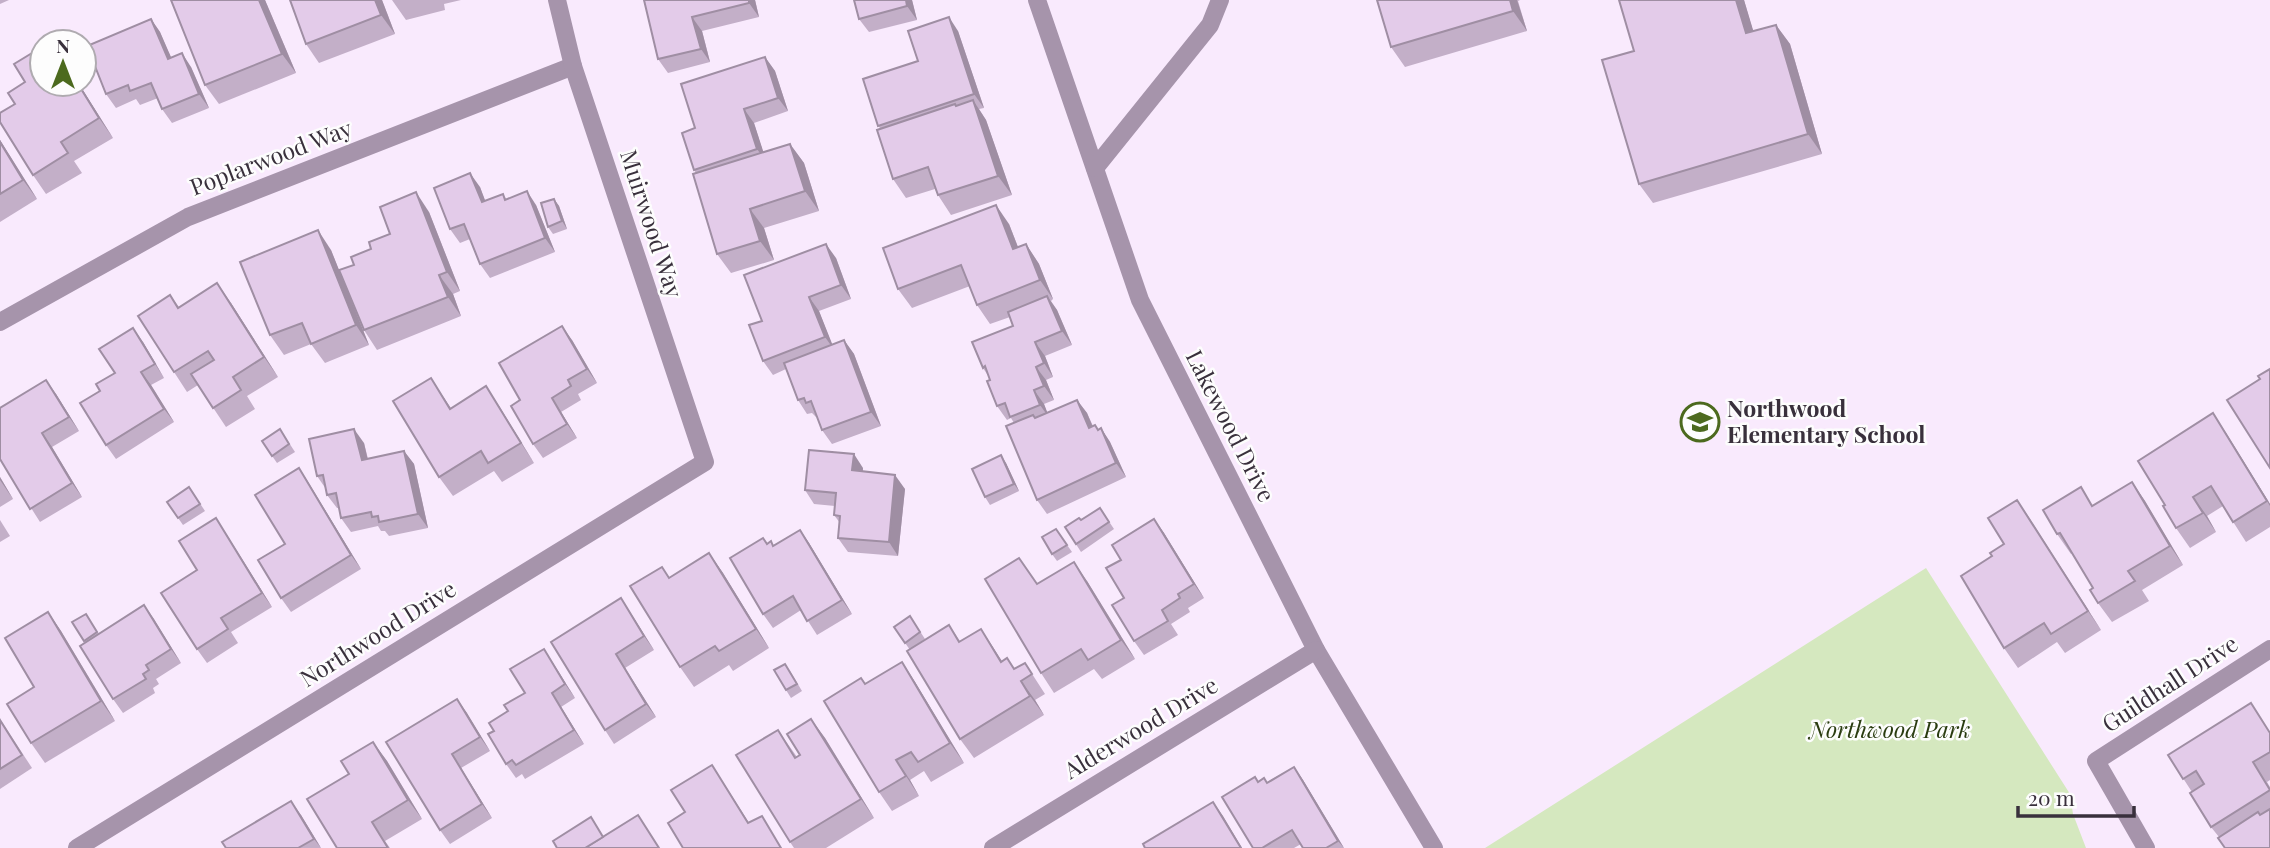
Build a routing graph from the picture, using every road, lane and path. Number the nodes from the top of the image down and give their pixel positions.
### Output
1 (556, 0) edge
2 (1037, 0) edge
3 (1220, 0) edge
4 (573, 66) junction
5 (1095, 167) junction
6 (0, 322) edge
7 (705, 462) joint
8 (2270, 649) edge
9 (1316, 650) junction
10 (77, 848) edge
11 (993, 848) edge
12 (1434, 848) edge
13 (2146, 848) edge

1 - 4 street, Muirwood Way
2 - 5 street, Lakewood Drive
3 - 5 street
4 - 6 street, Poplarwood Way
4 - 7 street, Muirwood Way
5 - 9 street, Lakewood Drive
7 - 10 street, Northwood Drive
8 - 13 street, Guildhall Drive
9 - 11 street, Alderwood Drive
9 - 12 street, Lakewood Drive

